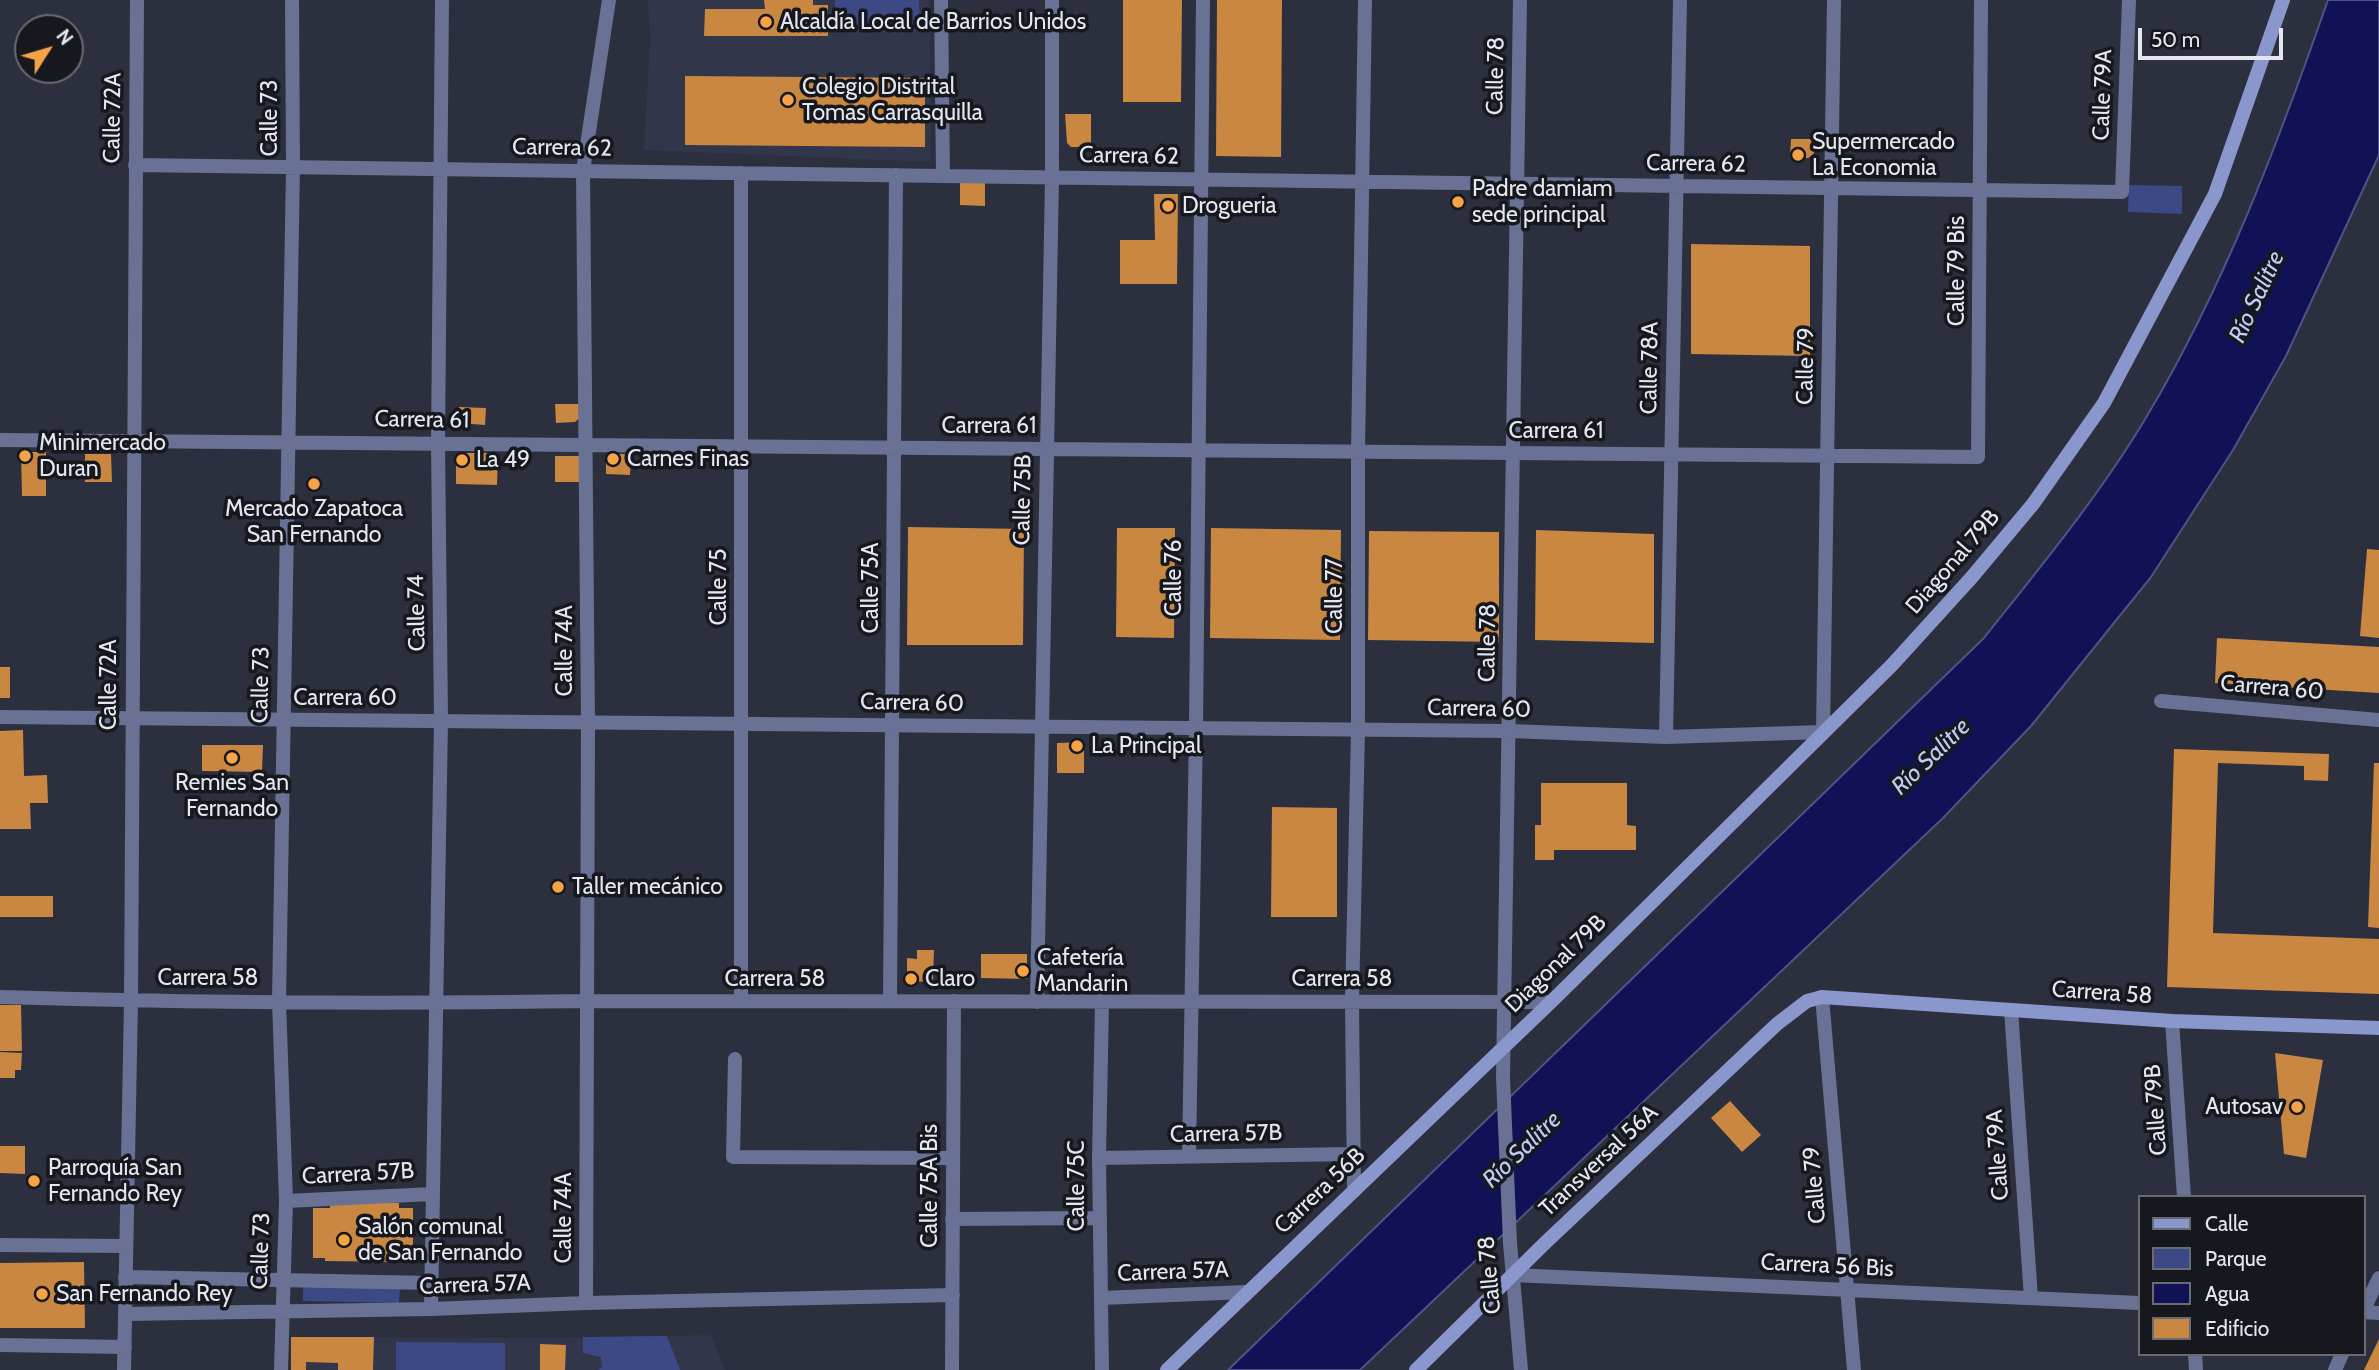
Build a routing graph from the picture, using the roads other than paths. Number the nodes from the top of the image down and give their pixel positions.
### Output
1 (137, 0) edge
2 (292, 0) edge
3 (442, 0) edge
4 (609, 0) edge
5 (941, 0) edge
6 (1052, 0) edge
7 (1203, 0) edge
8 (1364, 0) edge
9 (1520, 0) edge
10 (1680, 0) edge
11 (1834, 0) edge
12 (1981, 0) edge
13 (2129, 0) edge
14 (2283, 0) edge
15 (135, 164) junction
16 (293, 167) junction
17 (440, 169) junction
18 (583, 171) junction
19 (741, 173) junction
20 (896, 175) junction
21 (943, 176) junction
22 (1052, 178) junction
23 (1202, 180) junction
24 (1361, 182) junction
25 (1517, 184) junction
26 (1677, 187) junction
27 (1831, 189) junction
28 (1980, 191) junction
29 (2122, 192) joint
30 (0, 439) edge
31 (134, 441) junction
32 (287, 442) junction
33 (438, 443) junction
34 (587, 445) junction
35 (741, 446) junction
36 (894, 448) junction
37 (1047, 449) junction
38 (1198, 450) junction
39 (1358, 452) junction
40 (1513, 453) junction
41 (1672, 454) junction
42 (1827, 456) junction
43 (1978, 457) joint
44 (2161, 701) dead end
45 (0, 717) edge
46 (132, 718) junction
47 (284, 720) junction
48 (2379, 720) edge
49 (441, 721) junction
50 (588, 723) junction
51 (742, 724) junction
52 (893, 726) junction
53 (1041, 727) junction
54 (1196, 729) junction
55 (1358, 730) junction
56 (1510, 731) junction
57 (1823, 732) junction
58 (1666, 737) junction
59 (0, 997) edge
60 (1822, 997) junction
61 (131, 1001) junction
62 (279, 1001) junction
63 (587, 1001) junction
64 (741, 1001) junction
65 (890, 1001) junction
66 (954, 1001) junction
67 (1102, 1001) junction
68 (1505, 1001) junction
69 (1037, 1002) junction
70 (1191, 1002) junction
71 (1352, 1002) junction
72 (435, 1003) junction
73 (1550, 1003) junction
74 (2011, 1010) junction
75 (2172, 1021) junction
76 (2379, 1028) edge
77 (1504, 1046) junction
78 (735, 1059) dead end
79 (1353, 1154) junction
80 (1189, 1157) junction
81 (953, 1158) junction
82 (1099, 1158) junction
83 (1354, 1191) junction
84 (433, 1194) junction
85 (2184, 1195) edge
86 (286, 1201) junction
87 (1100, 1218) junction
88 (952, 1219) junction
89 (0, 1245) edge
90 (126, 1246) junction
91 (1513, 1275) junction
92 (125, 1277) junction
93 (284, 1278) junction
94 (2379, 1278) edge
95 (432, 1283) junction
96 (1847, 1290) junction
97 (1246, 1292) junction
98 (953, 1295) junction
99 (1101, 1298) junction
100 (2031, 1298) junction
101 (586, 1303) junction
102 (2138, 1303) edge
103 (2365, 1308) edge
104 (431, 1309) junction
105 (282, 1310) junction
106 (125, 1314) junction
107 (0, 1345) edge
108 (124, 1347) junction
109 (124, 1370) edge
110 (281, 1370) edge
111 (952, 1370) edge
112 (1102, 1370) edge
113 (1167, 1370) edge
114 (1416, 1370) edge
115 (1521, 1370) edge
116 (1854, 1370) edge

1 - 15 street, Calle 72A
2 - 16 street, Calle 73
3 - 17 street, Calle 74
4 - 18 street, Calle 74A
5 - 21 street
6 - 22 street, Calle 75B
7 - 23 street, Calle 76
8 - 24 street, Calle 77
9 - 25 street, Calle 78
10 - 26 street, Calle 78A
11 - 27 street, Calle 79
12 - 28 street, Calle 79 Bis
13 - 29 street, Calle 79A
14 - 57 main road, Diagonal 79B
15 - 16 street, Carrera 62
15 - 31 street, Calle 72A
16 - 17 street, Carrera 62
16 - 32 street, Calle 73
17 - 18 street, Carrera 62
17 - 33 street, Calle 74
18 - 19 street, Carrera 62
18 - 34 street, Calle 74A
19 - 20 street, Carrera 62
19 - 35 street, Calle 75
20 - 21 street, Carrera 62
20 - 36 street, Calle 75A
21 - 22 street, Carrera 62
22 - 23 street, Carrera 62
22 - 37 street, Calle 75B
23 - 24 street, Carrera 62
23 - 38 street, Calle 76
24 - 25 street, Carrera 62
24 - 39 street, Calle 77
25 - 26 street, Carrera 62
25 - 40 street, Calle 78
26 - 27 street, Carrera 62
26 - 41 street, Calle 78A
27 - 28 street, Carrera 62
27 - 42 street, Calle 79
28 - 29 street, Carrera 62
28 - 43 street, Calle 79 Bis
30 - 31 street, Carrera 61
31 - 32 street, Carrera 61
31 - 46 street, Calle 72A
32 - 33 street, Carrera 61
32 - 47 street, Calle 73
33 - 34 street, Carrera 61
33 - 49 street, Calle 74
34 - 35 street, Carrera 61
34 - 50 street, Calle 74A
35 - 36 street, Carrera 61
35 - 51 street, Calle 75
36 - 37 street, Carrera 61
36 - 52 street, Calle 75A
37 - 38 street, Carrera 61
37 - 53 street, Calle 75B
38 - 39 street, Carrera 61
38 - 54 street, Calle 76
39 - 40 street, Carrera 61
39 - 55 street, Calle 77
40 - 41 street, Carrera 61
40 - 56 street, Calle 78
41 - 42 street, Carrera 61
41 - 58 street, Calle 78A
42 - 43 street, Carrera 61
42 - 57 street, Calle 79
44 - 48 street, Carrera 60
45 - 46 street, Carrera 60
46 - 47 street, Carrera 60
46 - 61 street, Calle 72A
47 - 49 street, Carrera 60
47 - 62 street, Calle 73
49 - 50 street, Carrera 60
49 - 72 street, Calle 74
50 - 51 street, Carrera 60
50 - 63 street, Calle 74A
51 - 52 street, Carrera 60
51 - 64 street, Calle 75
52 - 53 street, Carrera 60
52 - 65 street, Calle 75A
53 - 54 street, Carrera 60
53 - 69 street, Calle 75B
54 - 55 street, Carrera 60
54 - 70 street, Calle 76
55 - 56 street, Carrera 60
55 - 71 street, Calle 77
56 - 58 street, Carrera 60
56 - 68 street, Calle 78
57 - 58 street, Carrera 60
57 - 73 main road, Diagonal 79B
59 - 61 street, Carrera 58
60 - 74 main road, Carrera 58
60 - 91 main road, Transversal 56A
60 - 96 street, Calle 79
61 - 62 street, Carrera 58
61 - 90 street, Calle 72A
62 - 72 street, Carrera 58
62 - 86 street, Calle 73
63 - 64 street, Carrera 58
63 - 72 street, Carrera 58
63 - 101 street, Calle 74A
64 - 65 street, Carrera 58
65 - 66 street, Carrera 58
66 - 69 street, Carrera 58
66 - 81 street, Calle 75A Bis
67 - 69 street, Carrera 58
67 - 70 street, Carrera 58
67 - 82 street, Calle 75C
68 - 71 street, Carrera 58
68 - 73 street, Carrera 58
68 - 77 street, Calle 78
70 - 71 street, Carrera 58
70 - 80 street, Calle 76
71 - 79 street, Calle 77
72 - 84 street, Calle 74
73 - 77 main road, Diagonal 79B
74 - 75 main road, Carrera 58
74 - 100 street, Calle 79A
75 - 76 main road, Carrera 58
75 - 85 street, Calle 79B
77 - 83 main road, Carrera 56B
77 - 91 street, Calle 78
78 - 81 street
79 - 80 street, Carrera 57B
79 - 83 street, Calle 77
80 - 82 street, Carrera 57B
81 - 88 street, Calle 75A Bis
82 - 87 street, Calle 75C
83 - 97 main road, Carrera 56B
84 - 86 street, Carrera 57B
84 - 95 street, Calle 74
86 - 93 street, Calle 73
87 - 88 street
87 - 99 street, Calle 75C
88 - 98 street, Calle 75A Bis
89 - 90 street
90 - 92 street, Calle 72A
91 - 96 street, Carrera 56 Bis
91 - 114 main road, Transversal 56A
91 - 115 street, Calle 78
92 - 93 street, Carrera 57A
92 - 106 street, Calle 72A
93 - 95 street, Carrera 57A
93 - 105 street, Calle 73
94 - 103 street
95 - 104 street, Calle 74
96 - 100 street, Carrera 56 Bis
96 - 116 street, Calle 79
97 - 99 street, Carrera 57A
97 - 113 main road, Carrera 56B
98 - 101 street, Carrera 57A
98 - 111 street, Calle 75A Bis
99 - 112 street, Calle 75C
100 - 102 street, Carrera 56 Bis
101 - 104 street, Carrera 57A
104 - 105 street, Carrera 57A
105 - 106 street, Carrera 57A
105 - 110 street, Calle 73
106 - 108 street, Calle 72A
107 - 108 street
108 - 109 street, Calle 72A

